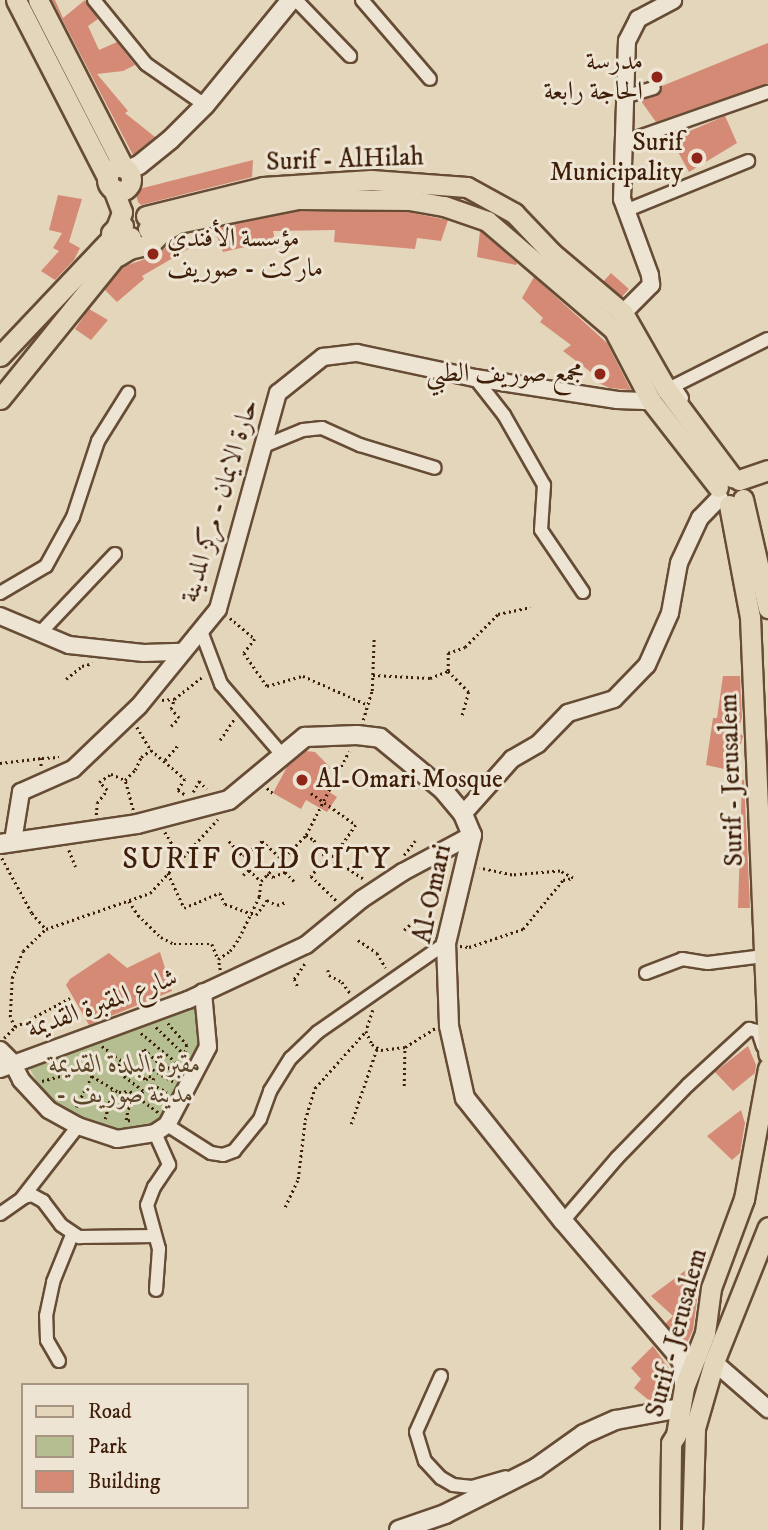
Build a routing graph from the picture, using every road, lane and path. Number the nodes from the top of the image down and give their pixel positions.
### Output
1 (16, 0) edge
2 (38, 0) edge
3 (94, 0) edge
4 (293, 0) edge
5 (362, 0) edge
6 (673, 0) edge
7 (350, 56) dead end
8 (430, 79) dead end
9 (654, 88) dead end
10 (768, 92) edge
11 (624, 97) junction
12 (205, 105) junction
13 (622, 143) junction
14 (748, 161) dead end
15 (122, 182) junction
16 (625, 211) junction
17 (144, 221) junction
18 (115, 258) junction
19 (80, 268) junction
20 (623, 313) junction
21 (768, 339) edge
22 (0, 356) edge
23 (475, 378) junction
24 (128, 393) dead end
25 (0, 399) edge
26 (651, 401) junction
27 (683, 411) junction
28 (264, 446) junction
29 (435, 468) dead end
30 (768, 470) edge
31 (768, 479) edge
32 (732, 492) junction
33 (115, 554) dead end
34 (583, 592) dead end
35 (0, 593) edge
36 (530, 607) dead end
37 (223, 612) dead end
38 (762, 612) edge
39 (0, 616) edge
40 (201, 631) junction
41 (40, 633) junction
42 (374, 637) dead end
43 (182, 652) junction
44 (95, 662) dead end
45 (448, 671) junction
46 (373, 676) junction
47 (66, 679) dead end
48 (174, 699) dead end
49 (368, 705) junction
50 (239, 713) dead end
51 (462, 716) dead end
52 (171, 726) dead end
53 (357, 735) junction
54 (220, 740) dead end
55 (178, 744) dead end
56 (284, 757) junction
57 (164, 761) junction
58 (125, 780) junction
59 (311, 793) dead end
60 (323, 799) junction
61 (229, 800) junction
62 (463, 814) junction
63 (135, 817) dead end
64 (97, 822) dead end
65 (165, 831) dead end
66 (306, 835) junction
67 (472, 835) junction
68 (229, 841) dead end
69 (6, 843) edge
70 (66, 844) dead end
71 (0, 855) edge
72 (281, 858) junction
73 (181, 859) junction
74 (326, 859) junction
75 (76, 867) dead end
76 (470, 870) dead end
77 (168, 873) junction
78 (267, 874) junction
79 (243, 876) dead end
80 (261, 881) junction
81 (296, 883) dead end
82 (370, 887) dead end
83 (129, 901) junction
84 (286, 902) dead end
85 (345, 908) dead end
86 (251, 914) junction
87 (441, 923) dead end
88 (46, 929) junction
89 (404, 930) dead end
90 (358, 940) dead end
91 (451, 940) junction
92 (311, 956) dead end
93 (764, 956) junction
94 (218, 959) junction
95 (328, 970) dead end
96 (387, 972) dead end
97 (646, 973) dead end
98 (220, 975) dead end
99 (297, 986) dead end
100 (203, 992) junction
101 (70, 998) dead end
102 (356, 1001) junction
103 (449, 1026) junction
104 (15, 1027) junction
105 (156, 1027) junction
106 (366, 1031) junction
107 (1, 1039) edge
108 (405, 1047) junction
109 (377, 1048) junction
110 (768, 1054) edge
111 (185, 1055) junction
112 (122, 1061) junction
113 (191, 1061) dead end
114 (11, 1064) edge
115 (768, 1066) edge
116 (89, 1068) junction
117 (92, 1076) junction
118 (34, 1084) dead end
119 (766, 1085) edge
120 (404, 1086) dead end
121 (113, 1088) junction
122 (137, 1098) junction
123 (75, 1121) junction
124 (138, 1122) dead end
125 (351, 1124) dead end
126 (104, 1126) dead end
127 (159, 1126) junction
128 (22, 1198) junction
129 (285, 1207) dead end
130 (0, 1214) edge
131 (563, 1221) junction
132 (768, 1227) edge
133 (72, 1235) junction
134 (155, 1236) junction
135 (156, 1290) dead end
136 (730, 1327) junction
137 (705, 1333) junction
138 (670, 1348) junction
139 (59, 1361) dead end
140 (714, 1362) junction
141 (440, 1376) dead end
142 (684, 1387) junction
143 (680, 1409) junction
144 (768, 1409) edge
145 (676, 1435) junction
146 (536, 1468) junction
147 (399, 1530) edge
148 (670, 1530) edge
149 (692, 1530) edge

1 - 15 main road
2 - 15 main road
3 - 12 street
4 - 7 street
4 - 12 main road
5 - 8 street
6 - 11 street
9 - 11 street
10 - 13 street
11 - 13 street
12 - 15 main road
13 - 16 street
14 - 16 street
15 - 17 main road
15 - 17 main road
15 - 19 main road
16 - 20 street
17 - 18 main road
17 - 18 main road
17 - 19 main road
17 - 20 main road, Surif - AlHilah
17 - 26 main road, Surif - AlHilah
18 - 25 main road
19 - 22 main road
20 - 27 main road, Surif - AlHilah
21 - 27 street
23 - 26 street, حارة الايمان - مركز المدينة
23 - 28 street, حارة الايمان - مركز المدينة
23 - 34 street
24 - 35 street
26 - 27 main road
26 - 32 main road, Surif - AlHilah
27 - 32 main road, Surif - AlHilah
28 - 29 street
28 - 40 street, حارة الايمان - مركز المدينة
30 - 32 main road
31 - 32 main road
32 - 38 main road, Surif - Jerusalem
32 - 62 street
33 - 41 street
36 - 45 path
37 - 49 path
38 - 93 main road, Surif - Jerusalem
39 - 41 street
40 - 43 street, حارة الايمان - مركز المدينة
40 - 56 street
41 - 43 street
42 - 46 path
43 - 69 street, حارة الايمان - مركز المدينة
44 - 47 path
45 - 46 path
45 - 51 path
46 - 49 path
48 - 52 path
49 - 53 path
50 - 54 path
53 - 56 main road, Al-Omari
53 - 60 path
53 - 62 main road, Al-Omari
55 - 57 path
56 - 61 main road, Al-Omari
57 - 58 path
57 - 61 path
58 - 63 path
58 - 64 path
59 - 60 path
60 - 66 path
60 - 74 path
61 - 69 main road, Al-Omari
61 - 73 path
62 - 67 main road, Al-Omari
65 - 73 path
66 - 72 path
66 - 74 path
67 - 91 main road, Al-Omari
67 - 100 street, شارع المقبرة القديمة
68 - 72 path
70 - 75 path
71 - 88 path
72 - 78 path
73 - 77 path
74 - 82 path
74 - 85 path
76 - 91 path
77 - 83 path
77 - 86 path
78 - 80 path
78 - 81 path
79 - 80 path
80 - 86 path
83 - 88 path
83 - 94 path
84 - 86 path
86 - 94 path
87 - 89 path
88 - 104 path
90 - 96 path
91 - 102 street
91 - 103 main road, Al-Omari
92 - 99 path
93 - 97 street
93 - 110 main road, Surif - Jerusalem
94 - 98 path
95 - 102 path
100 - 114 street, شارع المقبرة القديمة
100 - 127 street, شارع المقبرة القديمة
101 - 104 path
102 - 106 path
102 - 127 street
103 - 108 path
103 - 131 main road, Al-Omari
104 - 107 path
105 - 111 path
105 - 111 path
105 - 112 path
106 - 109 path
106 - 129 path
107 - 114 street
107 - 114 path
108 - 109 path
108 - 120 path
109 - 125 path
111 - 113 path
112 - 116 path
112 - 122 path
114 - 123 street, شارع المقبرة القديمة
115 - 119 main road, Surif - Jerusalem
115 - 131 street
116 - 117 path
116 - 118 path
117 - 121 path
117 - 123 path
119 - 137 main road, Surif - Jerusalem
121 - 122 path
121 - 126 path
122 - 124 path
122 - 127 path
123 - 127 street, شارع المقبرة القديمة
123 - 128 street
127 - 134 street
128 - 130 street
128 - 133 street
131 - 138 main road, Al-Omari
132 - 136 main road, Surif - Jerusalem
133 - 134 street
133 - 139 street
134 - 135 street
136 - 137 main road
136 - 140 main road, Surif - Jerusalem
137 - 138 main road
137 - 140 main road
137 - 142 main road, Surif - Jerusalem
138 - 142 main road, Al-Omari
140 - 144 street
140 - 145 main road
140 - 149 main road, Surif - Jerusalem
141 - 146 street
142 - 143 main road, Surif - Jerusalem
143 - 145 main road, Surif - Jerusalem
143 - 146 main road
145 - 148 main road, Surif - Jerusalem
146 - 147 main road

